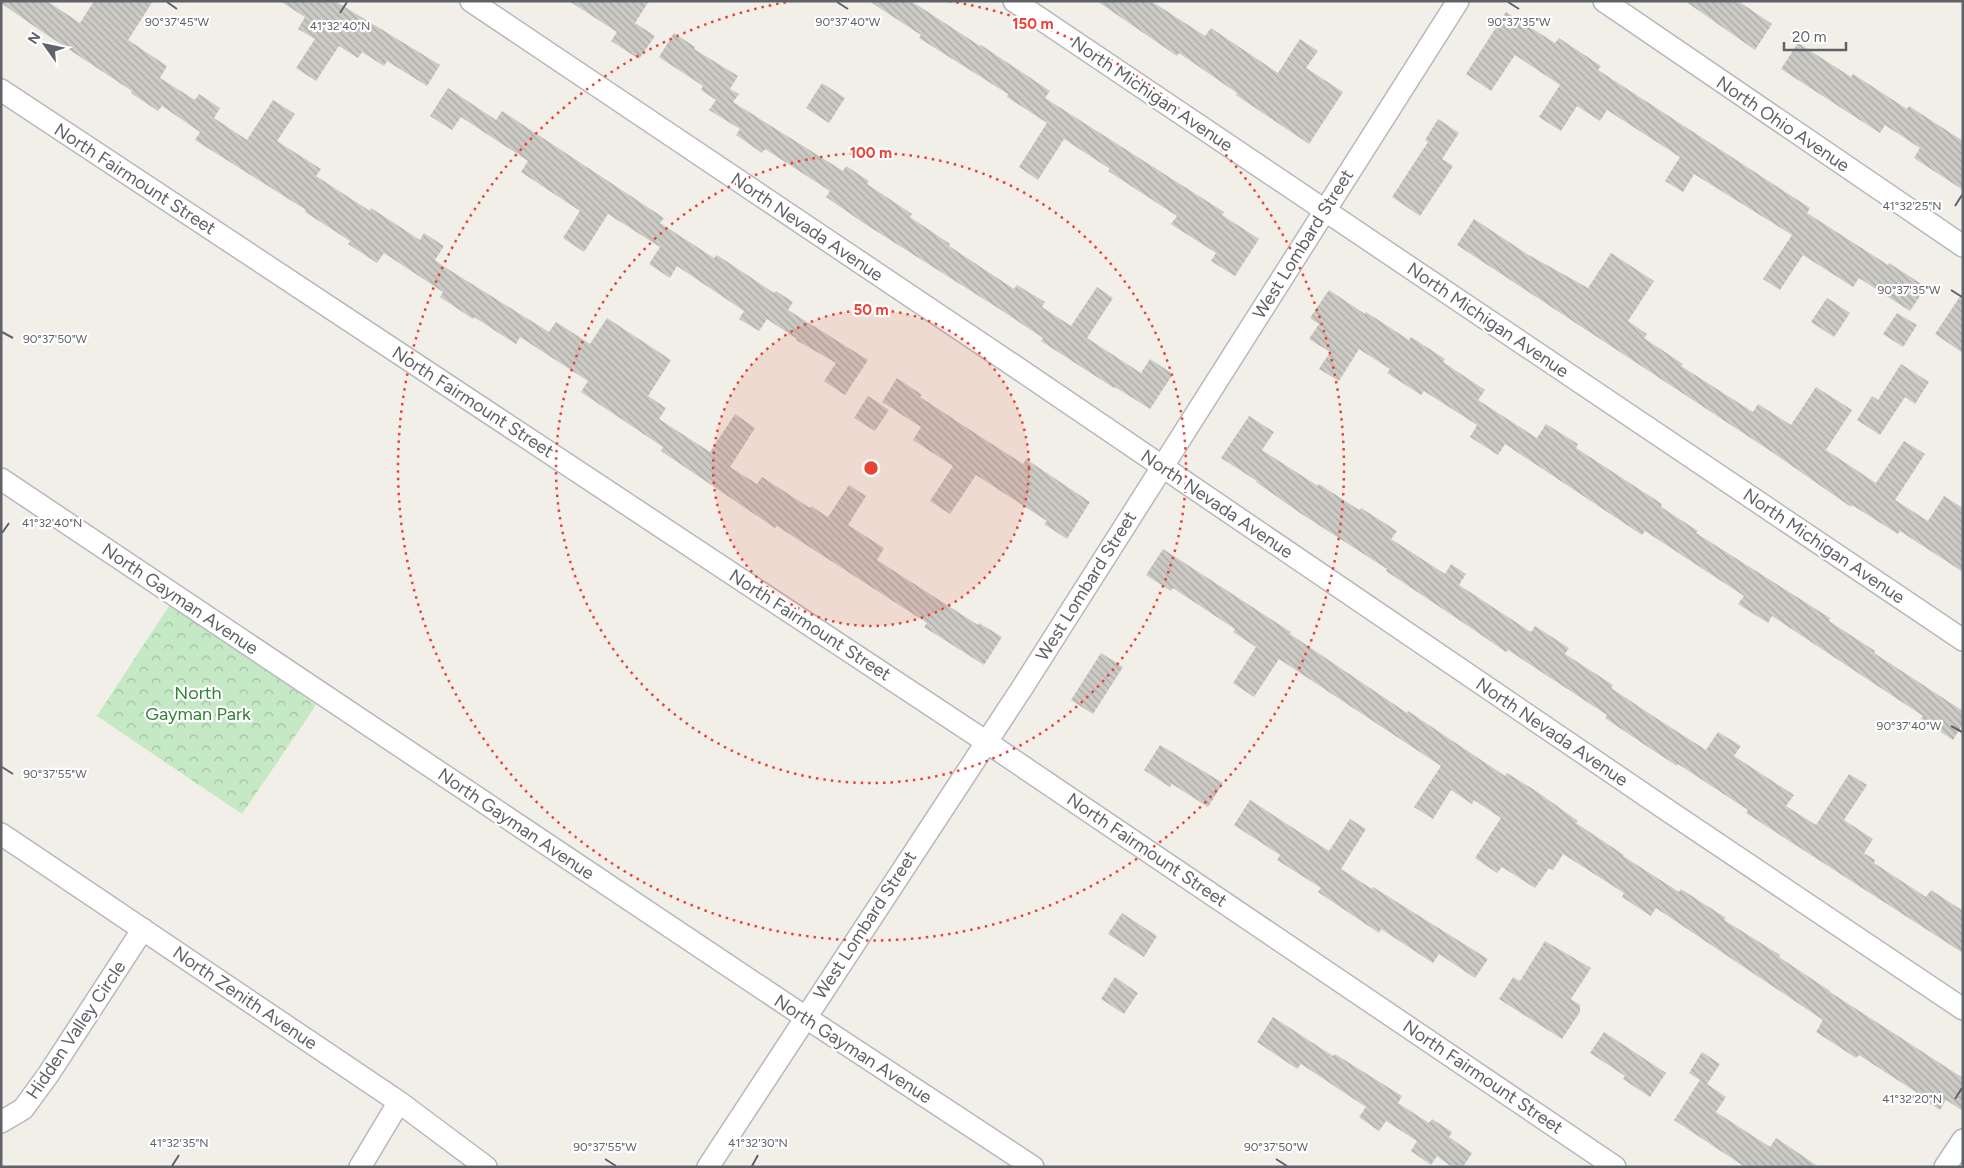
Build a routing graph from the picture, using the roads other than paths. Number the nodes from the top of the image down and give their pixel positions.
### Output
1 (471, 1) edge
2 (1014, 1) edge
3 (1458, 1) edge
4 (1604, 1) edge
5 (1, 90) edge
6 (1325, 210) junction
7 (1963, 246) edge
8 (1162, 467) junction
9 (1, 479) edge
10 (1963, 640) edge
11 (985, 741) junction
12 (1, 834) edge
13 (143, 929) junction
14 (1963, 1009) edge
15 (805, 1017) junction
16 (399, 1102) junction
17 (1, 1122) edge
18 (1963, 1140) edge
19 (360, 1167) edge
20 (486, 1167) edge
21 (708, 1167) edge
22 (1033, 1167) edge
23 (1615, 1167) edge
24 (1945, 1167) edge

1 - 8 street, North Nevada Avenue
2 - 6 street, North Michigan Avenue
3 - 6 street, West Lombard Street
4 - 7 street, North Ohio Avenue
5 - 11 street, North Fairmount Street
6 - 8 street, West Lombard Street
6 - 10 street, North Michigan Avenue
8 - 11 street, West Lombard Street
8 - 14 street, North Nevada Avenue
9 - 15 street, North Gayman Avenue
11 - 15 street, West Lombard Street
11 - 23 street, North Fairmount Street
12 - 13 street, North Zenith Avenue
13 - 16 street, North Zenith Avenue
13 - 17 street, Hidden Valley Circle
15 - 21 street, West Lombard Street
15 - 22 street, North Gayman Avenue
16 - 19 street
16 - 20 street, North Zenith Avenue
18 - 24 street

